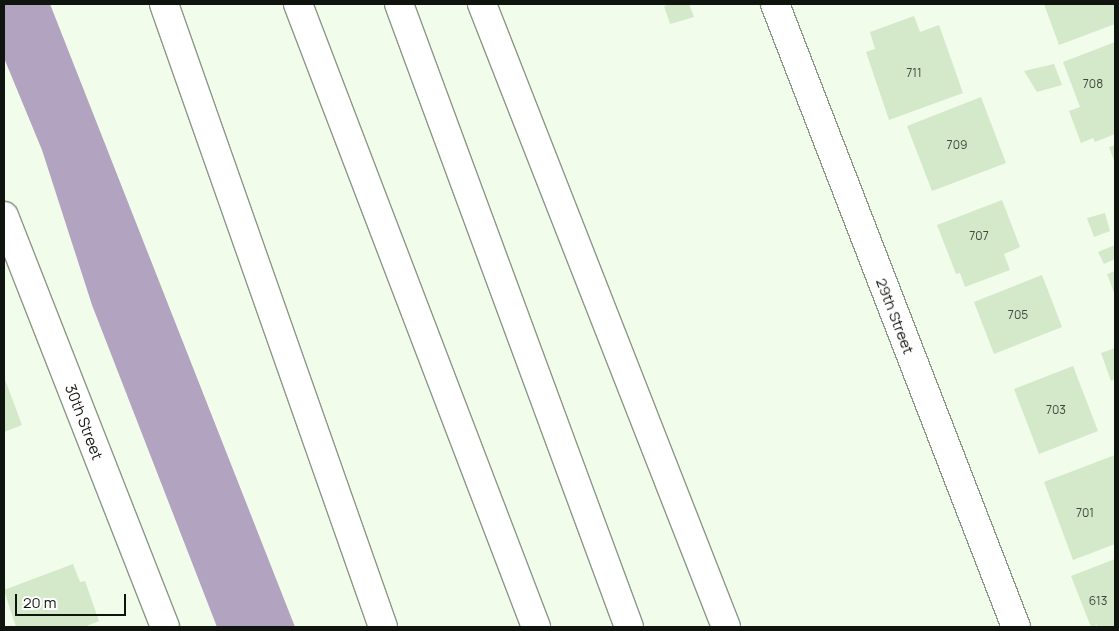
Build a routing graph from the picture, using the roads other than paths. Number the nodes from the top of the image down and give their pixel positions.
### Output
1 (164, 4) edge
2 (298, 4) edge
3 (400, 4) edge
4 (482, 4) edge
5 (776, 4) edge
6 (6, 230) edge
7 (165, 627) edge
8 (383, 627) edge
9 (536, 627) edge
10 (629, 627) edge
11 (726, 627) edge
12 (1016, 627) edge

1 - 8 main road
2 - 9 main road
3 - 10 main road
4 - 11 main road
5 - 12 main road, 29th Street
6 - 7 main road, 30th Street

